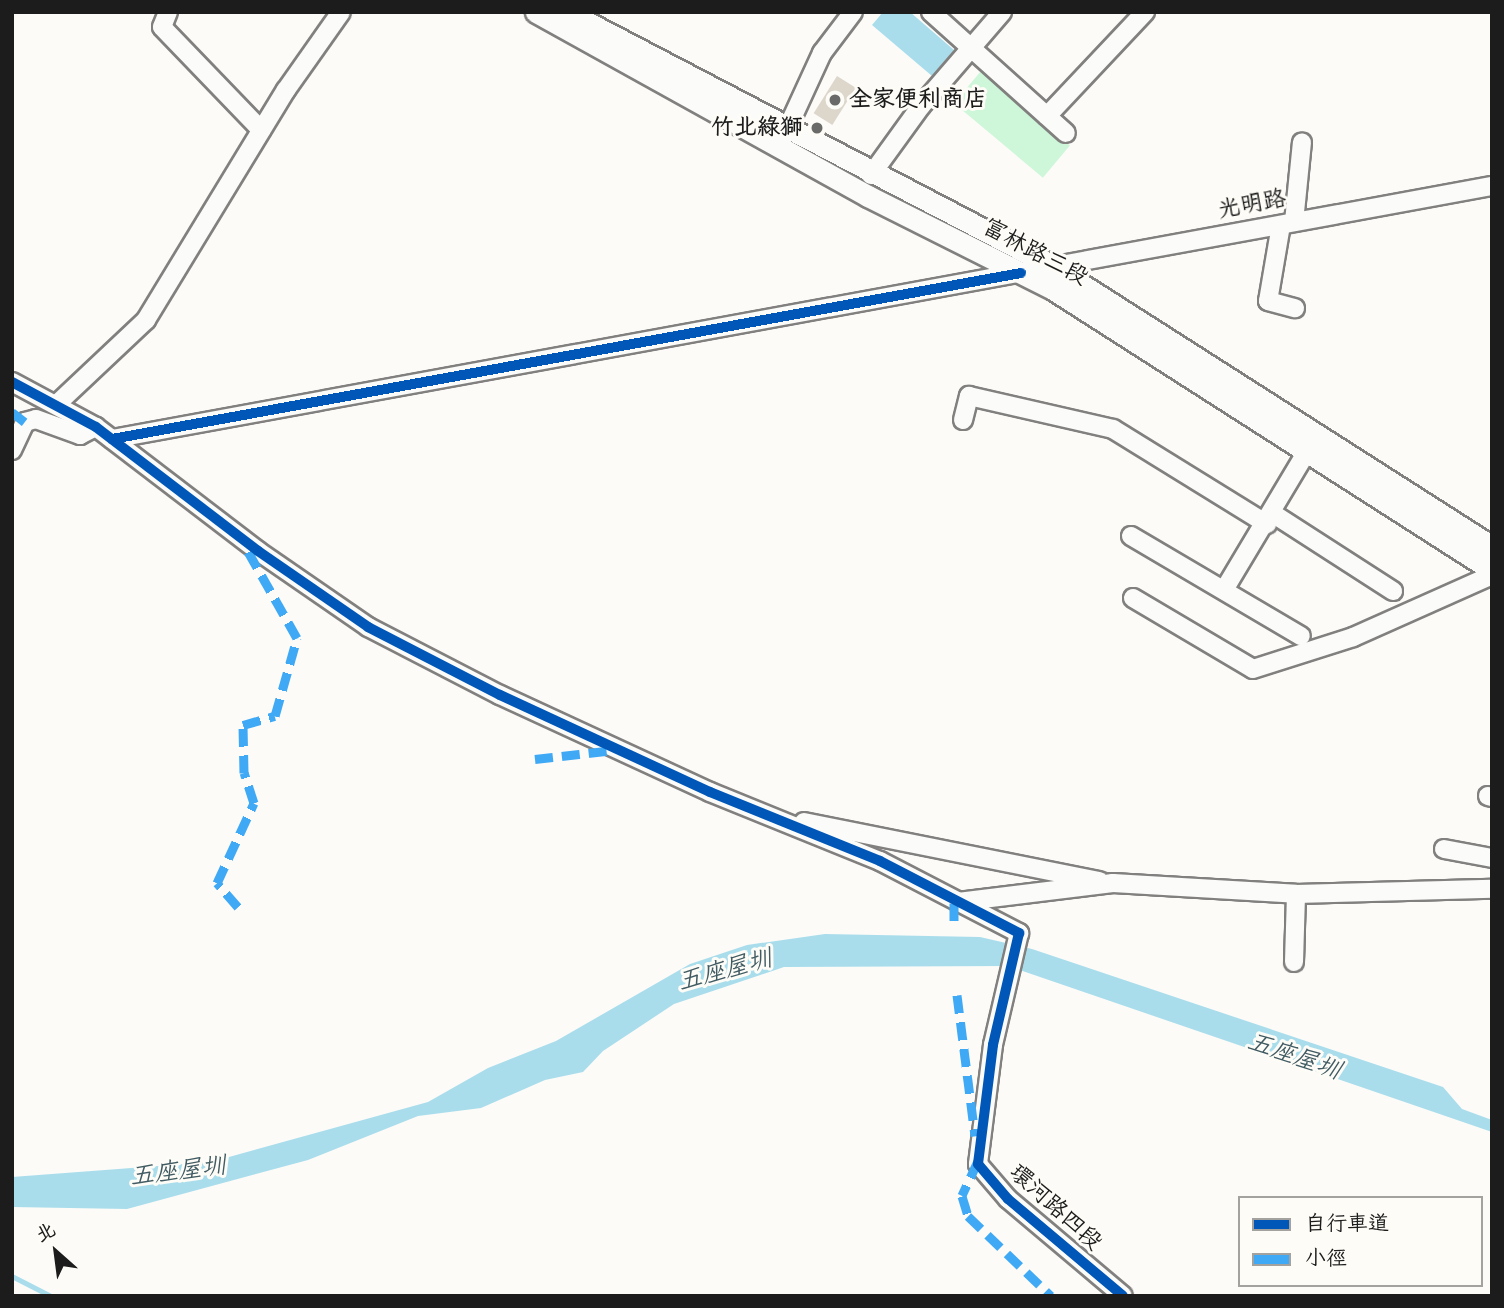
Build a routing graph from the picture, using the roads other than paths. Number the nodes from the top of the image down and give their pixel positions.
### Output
1 (168, 12) edge
2 (341, 12) edge
3 (536, 12) edge
4 (567, 12) edge
5 (853, 12) edge
6 (931, 12) edge
7 (1002, 12) edge
8 (1145, 12) edge
9 (972, 47) junction
10 (1047, 116) junction
11 (261, 130) junction
12 (1066, 133) dead end
13 (783, 139) junction
14 (1302, 142) dead end
15 (871, 175) junction
16 (1492, 186) edge
17 (1287, 223) junction
18 (1049, 264) junction
19 (1021, 273) junction
20 (1295, 308) dead end
21 (12, 382) edge
22 (58, 403) junction
23 (963, 420) dead end
24 (96, 427) junction
25 (112, 439) junction
26 (1312, 442) junction
27 (12, 450) edge
28 (1269, 518) junction
29 (1131, 536) dead end
30 (1492, 547) edge
31 (1492, 570) edge
32 (1492, 575) edge
33 (1224, 590) junction
34 (1393, 592) dead end
35 (1133, 598) dead end
36 (1301, 636) dead end
37 (769, 816) junction
38 (1444, 849) dead end
39 (1492, 859) edge
40 (1113, 883) junction
41 (1492, 890) edge
42 (1296, 894) junction
43 (954, 903) junction
44 (1293, 962) dead end
45 (1123, 1296) edge

1 - 11 street
2 - 11 street
3 - 13 main road, 富林路三段
4 - 13 main road, 富林路三段
5 - 13 street
6 - 9 street
7 - 9 street
8 - 10 street
9 - 10 street
9 - 15 street
10 - 12 street
11 - 22 street
13 - 15 main road, 富林路三段
13 - 19 main road, 富林路三段
14 - 17 street
15 - 18 main road, 富林路三段
16 - 17 street, 光明路
17 - 18 street, 光明路
17 - 20 street
18 - 19 street, 光明路
18 - 26 main road, 富林路三段
19 - 25 street, 光明路
19 - 26 main road, 富林路三段
21 - 22 street
22 - 24 street
23 - 28 street
24 - 25 street
24 - 27 street
25 - 37 street
26 - 28 street
26 - 30 main road, 富林路三段
26 - 31 main road, 富林路三段
28 - 33 street
28 - 34 street
29 - 33 street
32 - 35 street
33 - 36 street
37 - 40 street
37 - 43 street
38 - 39 street
40 - 42 street
40 - 43 street
41 - 42 street
42 - 44 street
43 - 45 street, 環河路四段

